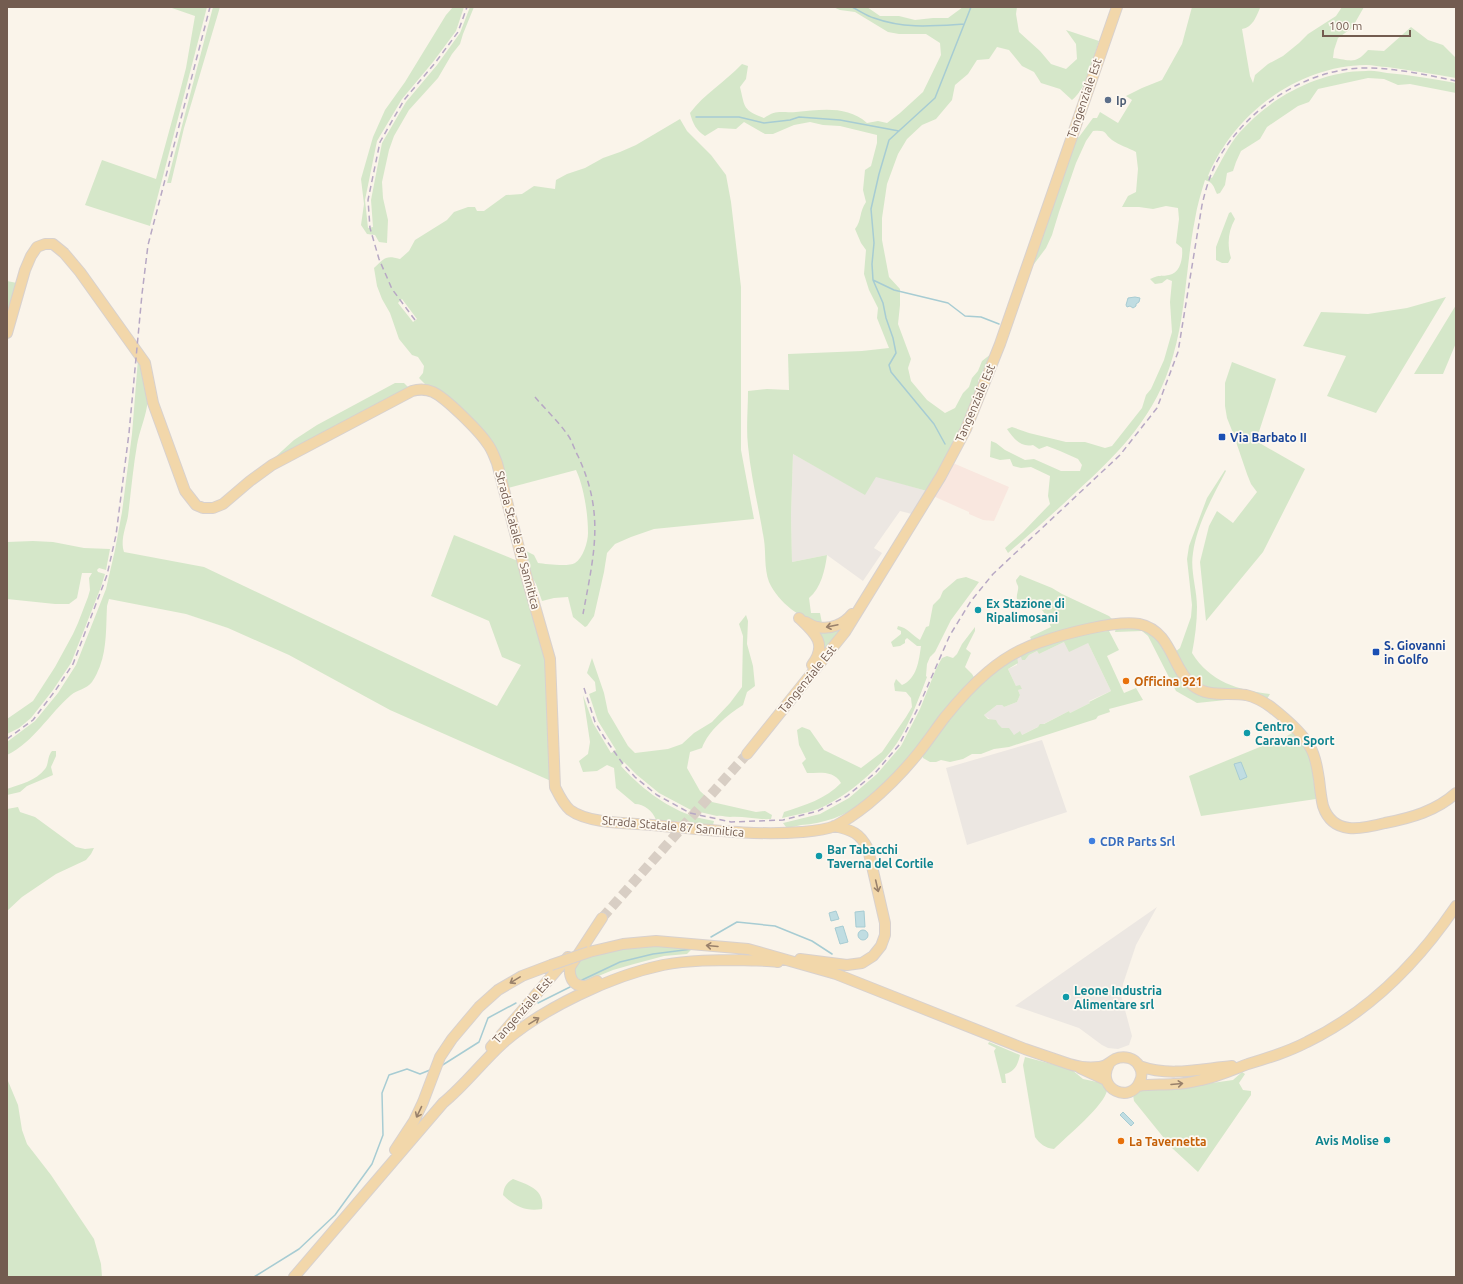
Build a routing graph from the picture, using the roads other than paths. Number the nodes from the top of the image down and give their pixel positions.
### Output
1 (1117, 7) edge
2 (7, 333) edge
3 (860, 608) junction
4 (802, 686) junction
5 (746, 754) tunnel mouth
6 (1456, 793) edge
7 (834, 826) junction
8 (1456, 906) edge
9 (778, 957) junction
10 (798, 964) junction
11 (1108, 1064) junction
12 (1248, 1064) junction
13 (1075, 1066) junction
14 (1139, 1066) junction
15 (1106, 1080) junction
16 (1138, 1086) junction
17 (443, 1103) junction
18 (361, 1198) junction
19 (294, 1277) edge

1 - 3 main road, Tangenziale Est
2 - 7 main road, Strada Statale 87 Sannitica
3 - 4 main road, Tangenziale Est
3 -> 4 main road
4 - 5 main road, Tangenziale Est
6 - 7 main road, Strada Statale 87 Sannitica
7 -> 9 main road
8 - 12 main road
9 - 10 main road
9 - 17 main road, Tangenziale Est
9 -> 18 main road, bridge
10 - 13 main road
17 -> 10 main road
11 - 13 main road
11 - 14 main road
11 - 15 main road
12 - 14 main road
16 -> 12 main road
13 - 15 main road
14 - 16 main road
15 - 16 main road
17 - 18 main road
18 - 19 main road

